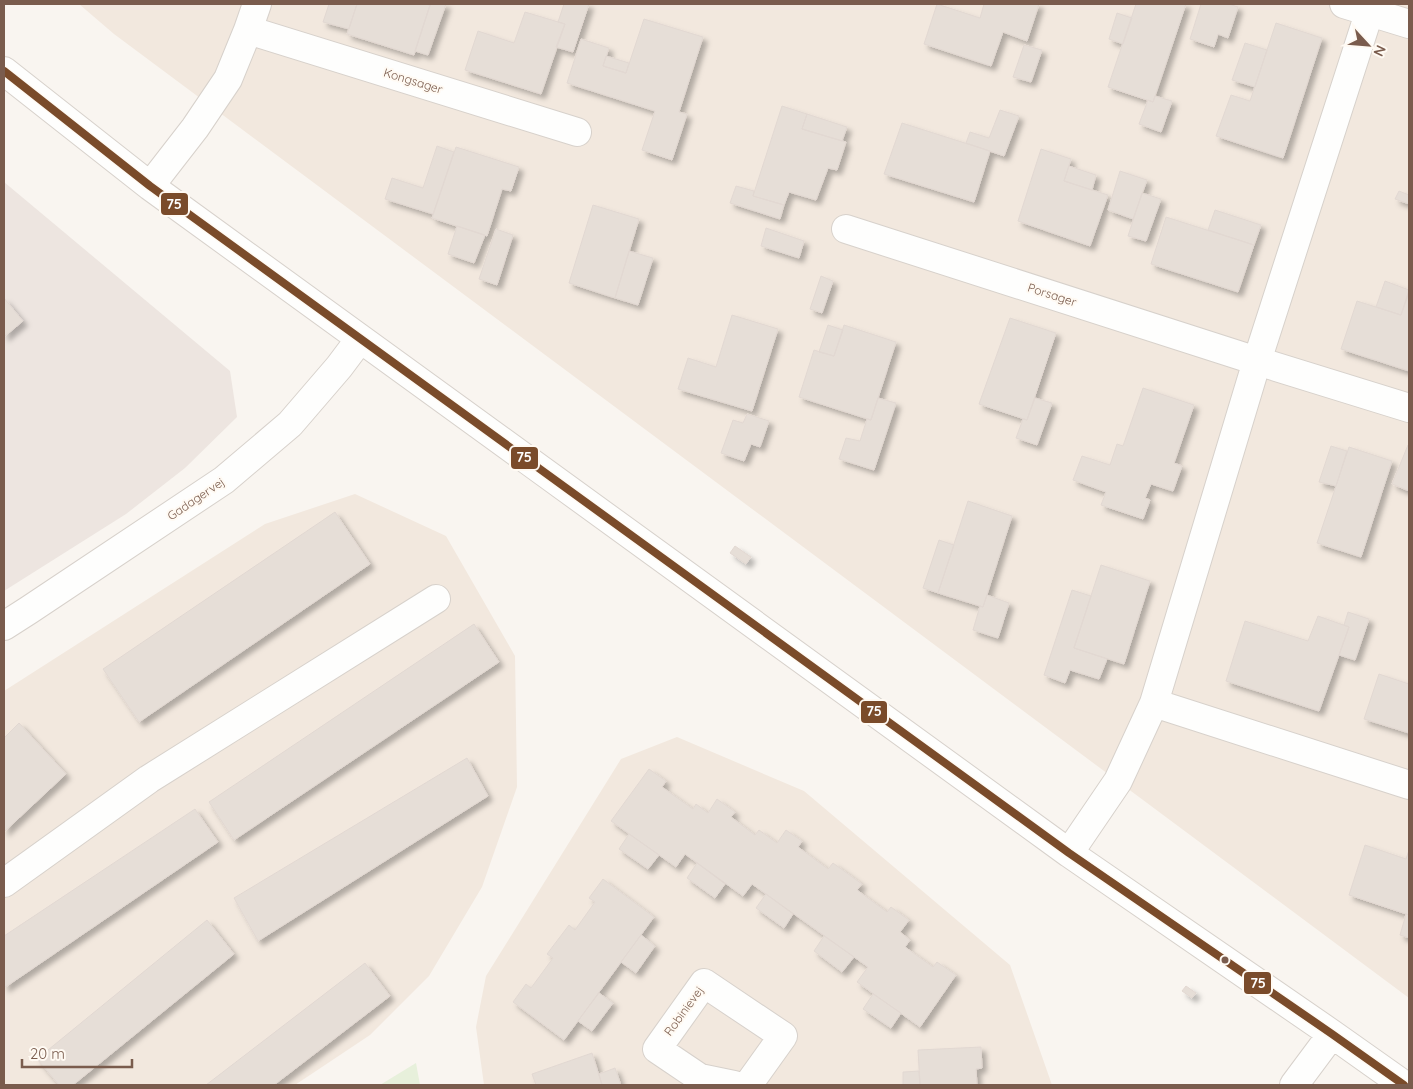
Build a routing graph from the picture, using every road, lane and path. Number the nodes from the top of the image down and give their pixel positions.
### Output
1 (257, 4) edge
2 (1344, 4) edge
3 (1371, 8) edge
4 (1409, 24) edge
5 (248, 30) junction
6 (4, 72) edge
7 (577, 132) dead end
8 (150, 186) junction
9 (846, 229) dead end
10 (360, 339) junction
11 (1257, 361) junction
12 (1409, 408) edge
13 (436, 599) dead end
14 (4, 626) edge
15 (1154, 703) junction
16 (1409, 785) edge
17 (1069, 853) junction
18 (4, 883) edge
19 (1332, 1034) junction
20 (1294, 1085) edge
21 (1404, 1085) edge

1 - 5 street
2 - 3 street
3 - 4 street
3 - 11 street
5 - 7 street, Kongsager
5 - 8 street
6 - 8 street
8 - 10 street
9 - 11 street, Porsager
10 - 14 street, Gadagervej
10 - 17 street
11 - 12 street, Porsager
11 - 15 street
13 - 18 street
15 - 16 street
15 - 17 street
17 - 19 street
19 - 20 street
19 - 21 street

